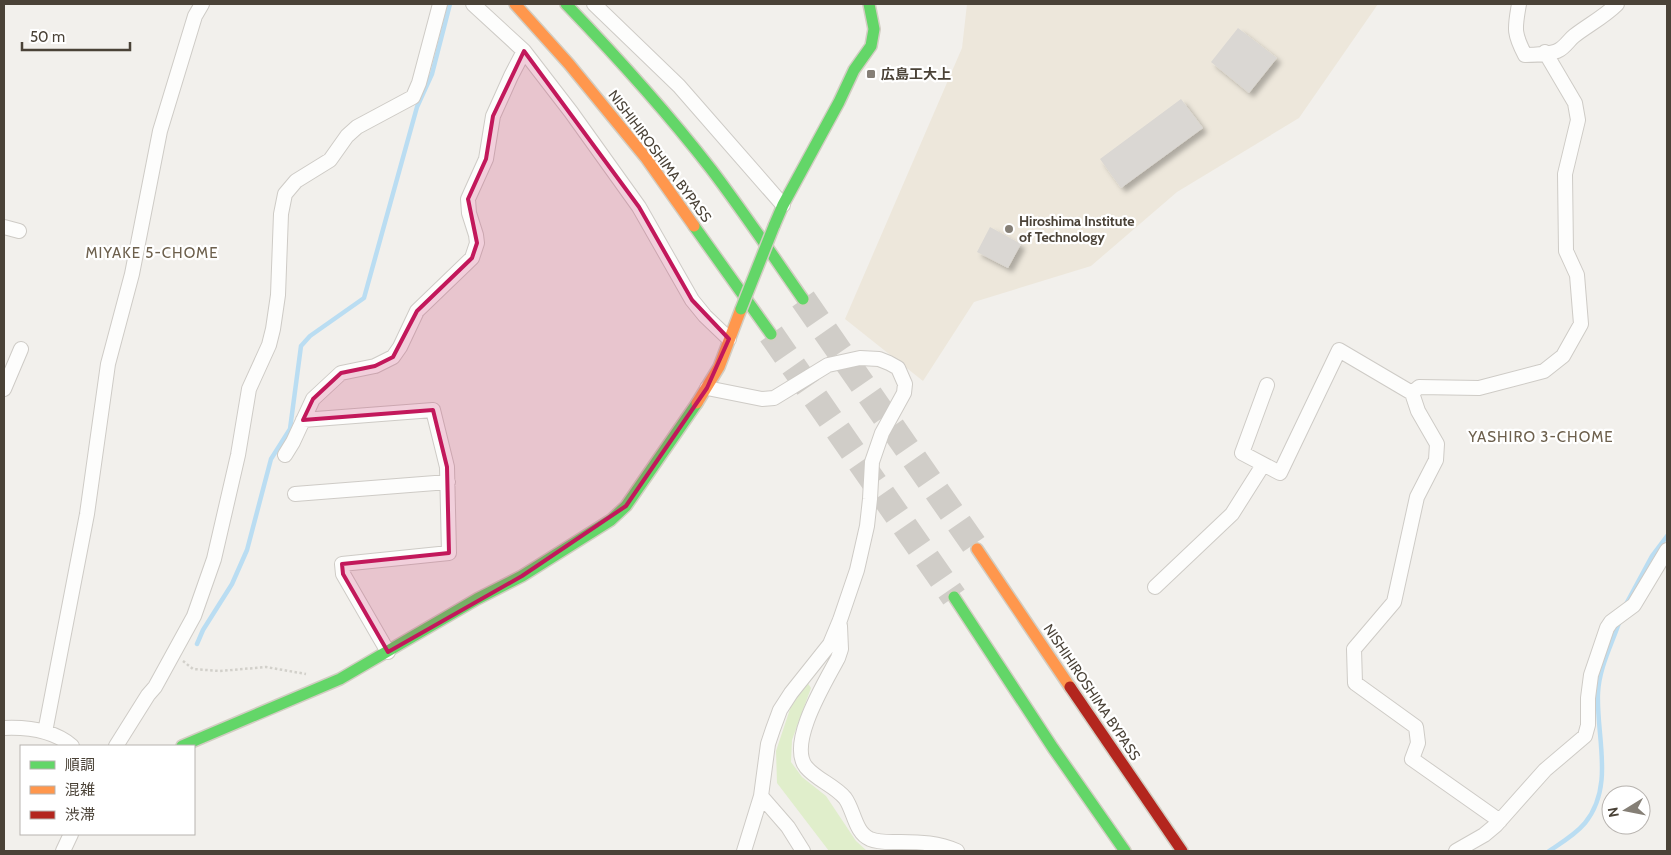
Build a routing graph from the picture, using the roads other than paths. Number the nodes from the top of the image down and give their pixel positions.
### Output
1 (202, 4) edge
2 (440, 4) edge
3 (473, 4) edge
4 (515, 4) edge
5 (566, 4) edge
6 (594, 4) edge
7 (868, 4) edge
8 (1519, 4) edge
9 (1617, 4) edge
10 (524, 51) junction
11 (1545, 52) junction
12 (783, 205) junction
13 (4, 227) edge
14 (19, 231) dead end
15 (803, 299) tunnel mouth
16 (771, 334) tunnel mouth
17 (729, 339) junction
18 (21, 349) dead end
19 (1267, 385) dead end
20 (707, 388) junction
21 (4, 389) edge
22 (1412, 393) junction
23 (303, 420) junction
24 (285, 455) dead end
25 (1263, 465) junction
26 (448, 482) junction
27 (295, 494) dead end
28 (977, 549) tunnel mouth
29 (1667, 550) edge
30 (1155, 587) dead end
31 (954, 597) tunnel mouth
32 (840, 620) junction
33 (388, 652) junction
34 (4, 728) edge
35 (45, 732) junction
36 (70, 745) edge
37 (117, 745) edge
38 (184, 745) edge
39 (761, 796) junction
40 (1500, 821) junction
41 (70, 835) edge
42 (63, 851) edge
43 (744, 851) edge
44 (802, 851) edge
45 (957, 851) edge
46 (1125, 851) edge
47 (1182, 851) edge
48 (1456, 851) edge

1 - 35 street
2 - 37 street
3 - 10 street
4 - 16 main road, NISHIHIROSHIMA BYPASS
5 - 15 main road, NISHIHIROSHIMA BYPASS
6 - 12 street
7 - 12 main road
8 - 11 street
9 - 11 street
10 - 17 street
10 - 23 street
11 - 22 street
12 - 17 main road, bridge
13 - 14 street
17 - 20 main road
18 - 21 street
19 - 25 street
20 - 32 street
20 - 33 main road
22 - 25 street
22 - 40 street
23 - 24 street
23 - 26 street
25 - 30 street
26 - 27 street
26 - 33 street
28 - 47 main road, NISHIHIROSHIMA BYPASS
29 - 40 street
31 - 46 main road
32 - 39 street
32 - 45 street
33 - 38 main road
34 - 35 street
35 - 36 street
39 - 43 street
39 - 44 street
40 - 48 street
41 - 42 street

